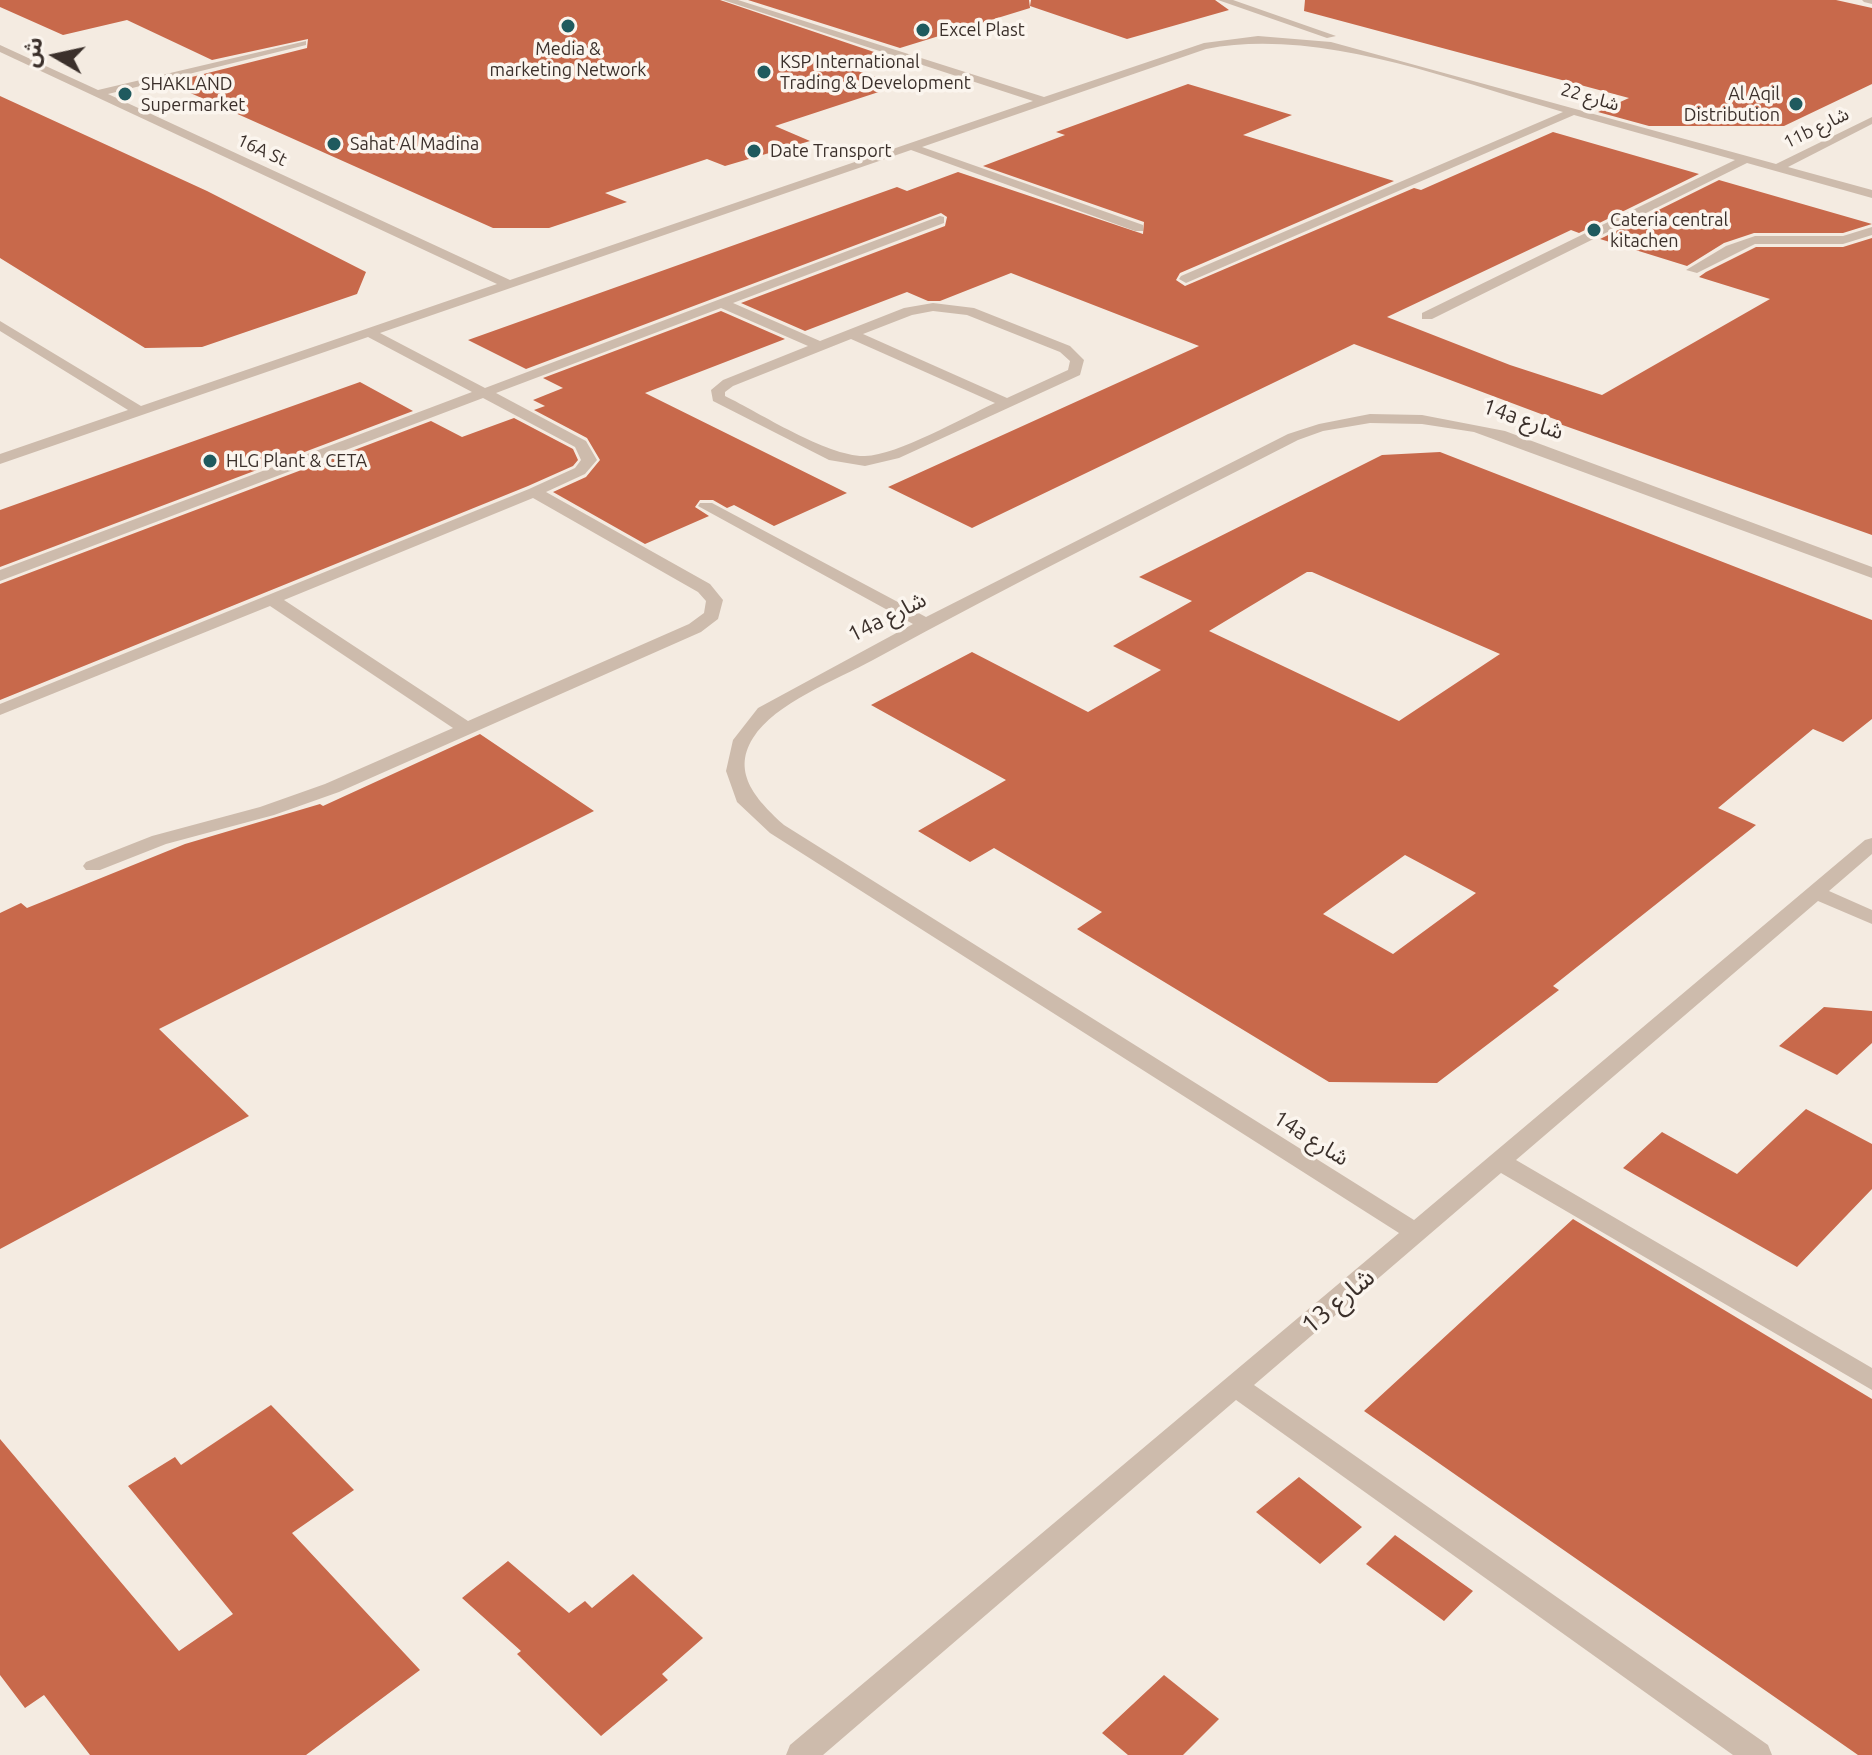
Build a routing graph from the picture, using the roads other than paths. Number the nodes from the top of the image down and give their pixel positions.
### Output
1 (728, 0) edge
2 (1223, 0) edge
3 (302, 43) dead end
4 (0, 48) edge
5 (1397, 62) junction
6 (98, 93) junction
7 (1044, 101) junction
8 (1574, 111) junction
9 (1872, 120) edge
10 (912, 147) junction
11 (1746, 159) junction
12 (1777, 168) junction
13 (1872, 194) edge
14 (940, 220) dead end
15 (1139, 228) dead end
16 (1872, 231) edge
17 (1692, 270) dead end
18 (1186, 279) dead end
19 (510, 285) junction
20 (722, 303) junction
21 (1427, 316) dead end
22 (0, 325) edge
23 (370, 333) junction
24 (851, 334) junction
25 (821, 347) junction
26 (484, 394) junction
27 (1008, 404) junction
28 (141, 412) junction
29 (0, 459) edge
30 (534, 492) junction
31 (706, 506) dead end
32 (1872, 573) edge
33 (0, 576) edge
34 (271, 599) junction
35 (926, 624) junction
36 (0, 710) edge
37 (467, 729) junction
38 (1872, 844) edge
39 (93, 866) dead end
40 (1817, 893) junction
41 (1872, 918) edge
42 (1501, 1162) junction
43 (1417, 1233) junction
44 (1872, 1380) edge
45 (1236, 1386) junction
46 (801, 1755) edge
47 (1757, 1755) edge

1 - 7 street
2 - 5 street
3 - 6 street
4 - 6 street, 16A St
5 - 7 street, شارع 22
5 - 8 street, شارع 22
6 - 19 street, 16A St
7 - 10 street, شارع 22
8 - 11 street, شارع 22
8 - 18 street
9 - 12 street, 11b شارع
10 - 15 street
10 - 19 street, شارع 22
11 - 12 street, شارع 22
11 - 21 street
12 - 13 street, شارع 22
14 - 20 street
16 - 17 street
19 - 23 street, شارع 22
20 - 25 street
20 - 26 street
22 - 28 street
23 - 26 street
23 - 28 street, شارع 22
24 - 25 street
24 - 27 street
24 - 27 street
25 - 27 street
26 - 30 street
26 - 33 street
28 - 29 street, شارع 22
30 - 34 street
30 - 37 street
31 - 35 street
32 - 35 street, 14a شارع
34 - 36 street
34 - 37 street
35 - 43 street, 14a شارع
37 - 39 street
38 - 40 street, شارع 13
40 - 41 street
40 - 42 street, شارع 13
42 - 43 street, شارع 13
42 - 44 street
43 - 45 street, شارع 13
45 - 46 street, شارع 13
45 - 47 street

